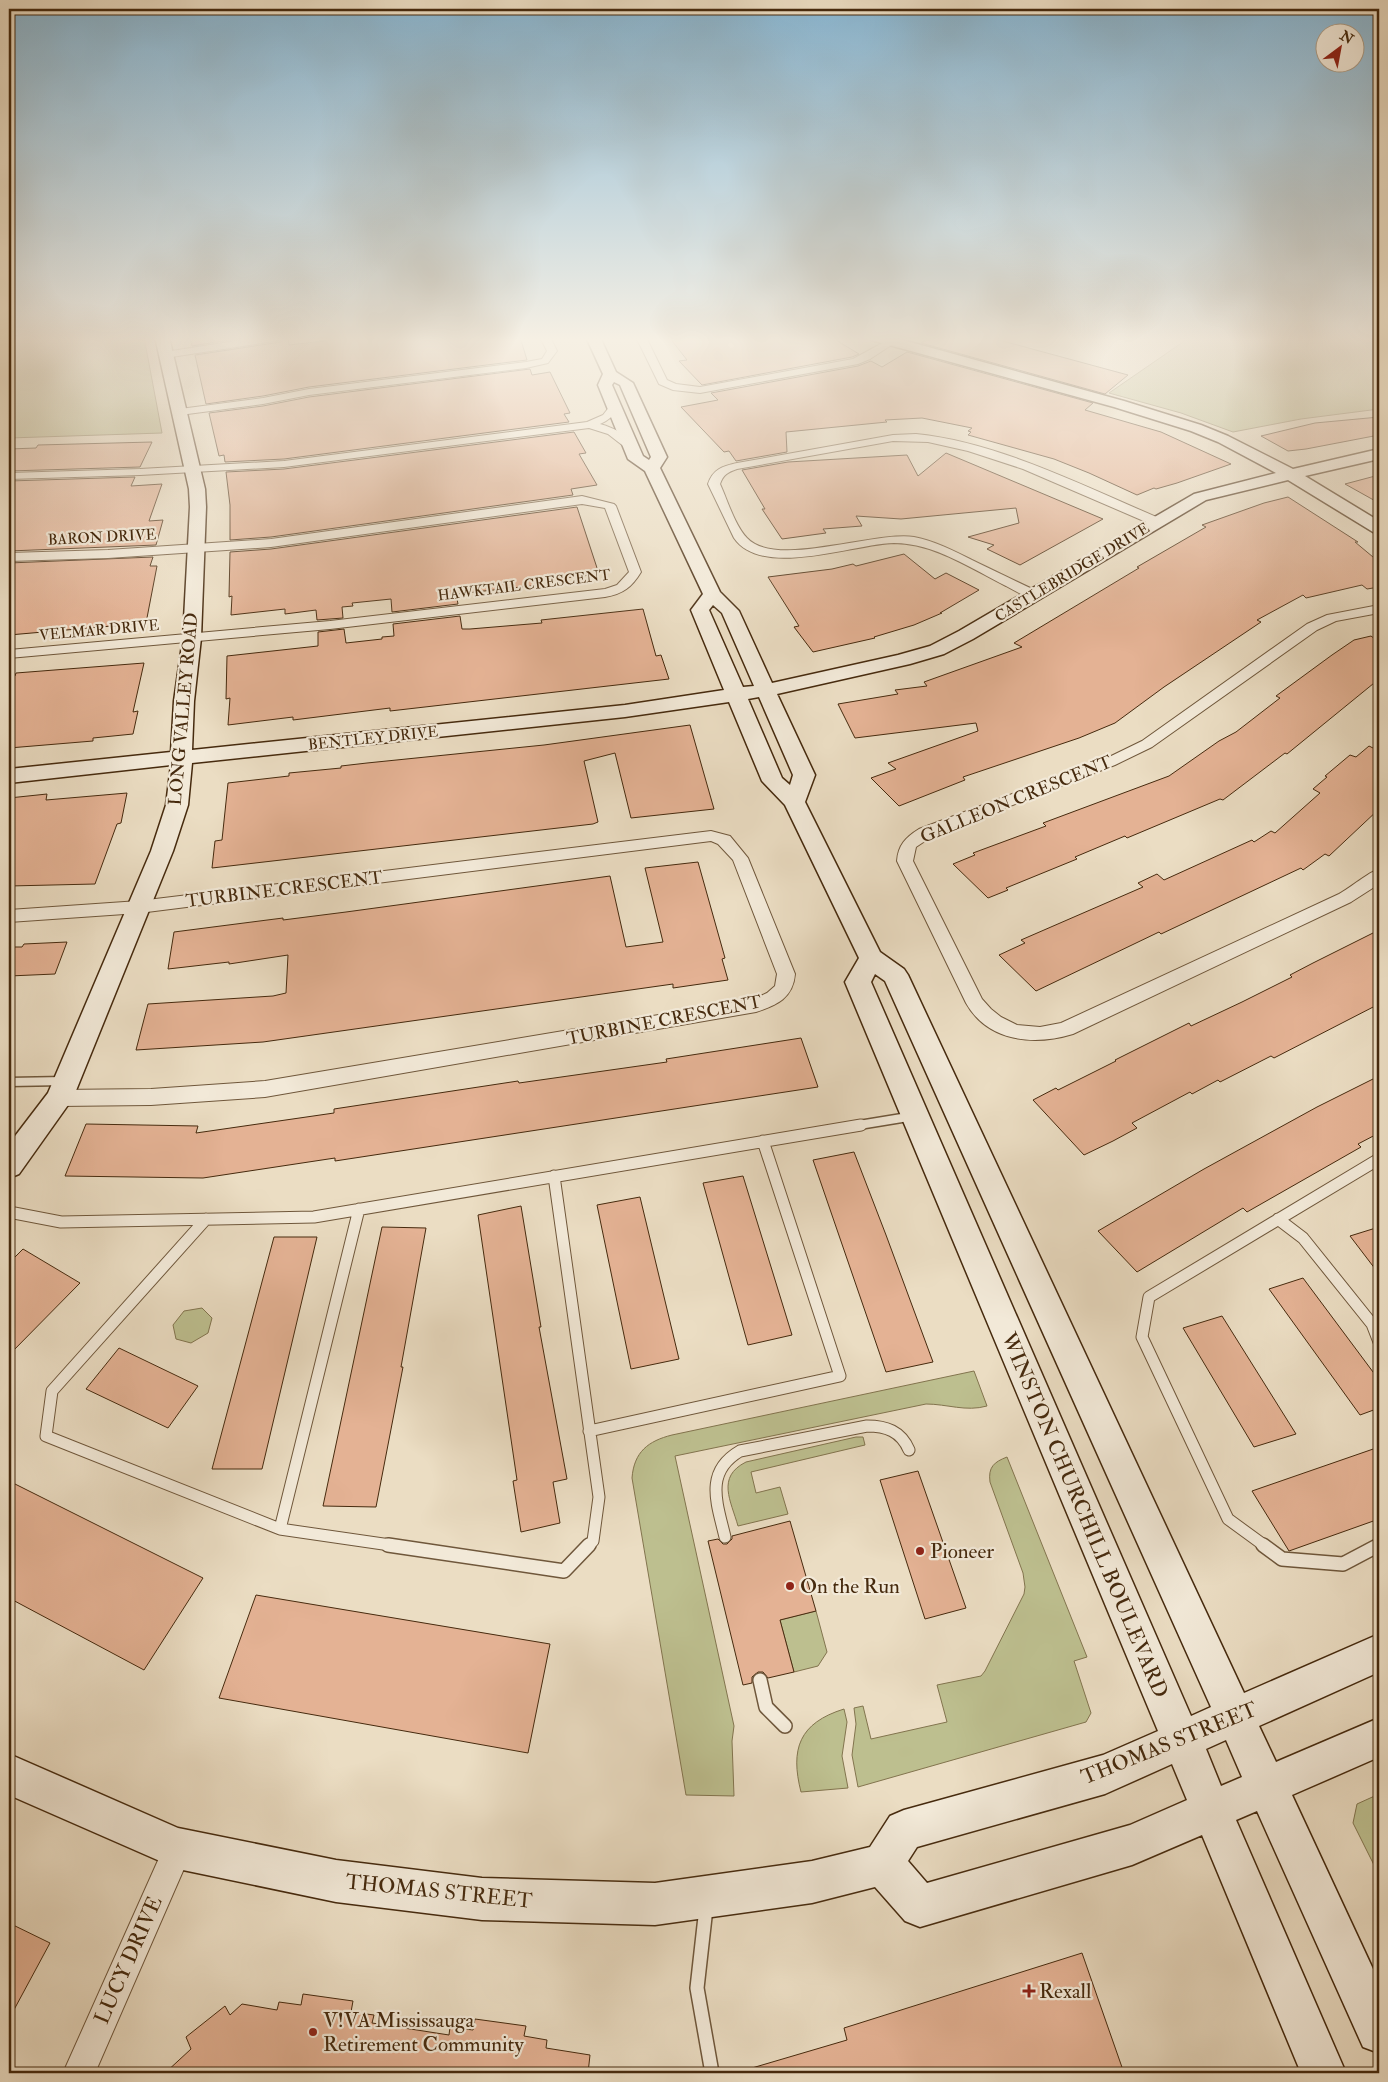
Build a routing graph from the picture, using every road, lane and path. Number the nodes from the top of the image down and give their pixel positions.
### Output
1 (185, 434) edge
2 (517, 434) edge
3 (619, 434) edge
4 (625, 434) edge
5 (649, 434) edge
6 (1211, 434) edge
7 (630, 446) junction
8 (1379, 454) edge
9 (652, 468) junction
10 (192, 469) junction
11 (1290, 474) junction
12 (9, 476) edge
13 (1156, 522) junction
14 (1379, 528) edge
15 (197, 548) junction
16 (9, 557) edge
17 (712, 594) junction
18 (1034, 595) junction
19 (1379, 609) edge
20 (192, 638) junction
21 (9, 654) edge
22 (766, 690) junction
23 (736, 695) junction
24 (181, 758) junction
25 (9, 776) edge
26 (794, 802) junction
27 (1379, 875) edge
28 (139, 907) junction
29 (9, 916) edge
30 (871, 958) junction
31 (9, 1082) edge
32 (63, 1089) junction
33 (914, 1116) junction
34 (763, 1141) junction
35 (1379, 1159) edge
36 (9, 1166) edge
37 (554, 1176) junction
38 (359, 1209) junction
39 (9, 1212) edge
40 (206, 1219) junction
41 (1278, 1219) junction
42 (1379, 1342) edge
43 (589, 1431) junction
44 (910, 1450) dead end
45 (280, 1529) junction
46 (726, 1537) dead end
47 (1379, 1545) edge
48 (1379, 1653) edge
49 (760, 1680) dead end
50 (1234, 1716) junction
51 (785, 1726) dead end
52 (1379, 1737) edge
53 (1181, 1740) junction
54 (9, 1774) edge
55 (1267, 1787) junction
56 (1212, 1810) junction
57 (178, 1848) junction
58 (883, 1864) junction
59 (707, 1897) junction
60 (1379, 2031) edge
61 (79, 2073) edge
62 (712, 2073) edge
63 (1324, 2073) edge

1 - 10 street, LONG VALLEY ROAD
2 - 10 street
3 - 7 street
4 - 7 street
5 - 9 street
6 - 11 street
7 - 9 street
8 - 11 street, CASTLEBRIDGE DRIVE
9 - 17 street
10 - 12 street
10 - 15 street, LONG VALLEY ROAD
11 - 13 street, CASTLEBRIDGE DRIVE
11 - 14 street
13 - 18 street, CASTLEBRIDGE DRIVE
13 - 18 street
15 - 16 street, BARON DRIVE
15 - 20 street, LONG VALLEY ROAD
15 - 20 street, HAWKTAIL CRESCENT
17 - 22 street
17 - 23 street
18 - 22 street, CASTLEBRIDGE DRIVE
19 - 27 street, GALLEON CRESCENT
20 - 21 street, VELMAR DRIVE
20 - 24 street, LONG VALLEY ROAD
22 - 23 street, CASTLEBRIDGE DRIVE
22 - 26 street
23 - 24 street, BENTLEY DRIVE
23 - 26 street
24 - 25 street, BENTLEY DRIVE
24 - 28 street, LONG VALLEY ROAD
26 - 30 street
28 - 29 street
28 - 32 street, LONG VALLEY ROAD
28 - 32 street, TURBINE CRESCENT
30 - 33 street, WINSTON CHURCHILL BOULEVARD
30 - 50 street
31 - 32 lane
32 - 36 street, LONG VALLEY ROAD
33 - 34 lane
33 - 53 street, WINSTON CHURCHILL BOULEVARD
34 - 37 lane
34 - 43 lane
35 - 41 lane
37 - 38 lane
37 - 43 lane
38 - 40 lane
38 - 45 lane
39 - 40 lane
40 - 45 lane
41 - 42 lane
41 - 47 lane
43 - 45 lane
44 - 46 lane
48 - 50 street, THOMAS STREET
49 - 51 lane
50 - 53 street, THOMAS STREET
50 - 55 street
52 - 55 street
53 - 56 street, WINSTON CHURCHILL BOULEVARD
53 - 58 street, THOMAS STREET
54 - 57 street, THOMAS STREET
55 - 56 street
55 - 60 street
56 - 58 street
56 - 63 street, WINSTON CHURCHILL BOULEVARD
57 - 59 street, THOMAS STREET
57 - 61 street, LUCY DRIVE
58 - 59 street, THOMAS STREET
59 - 62 lane

